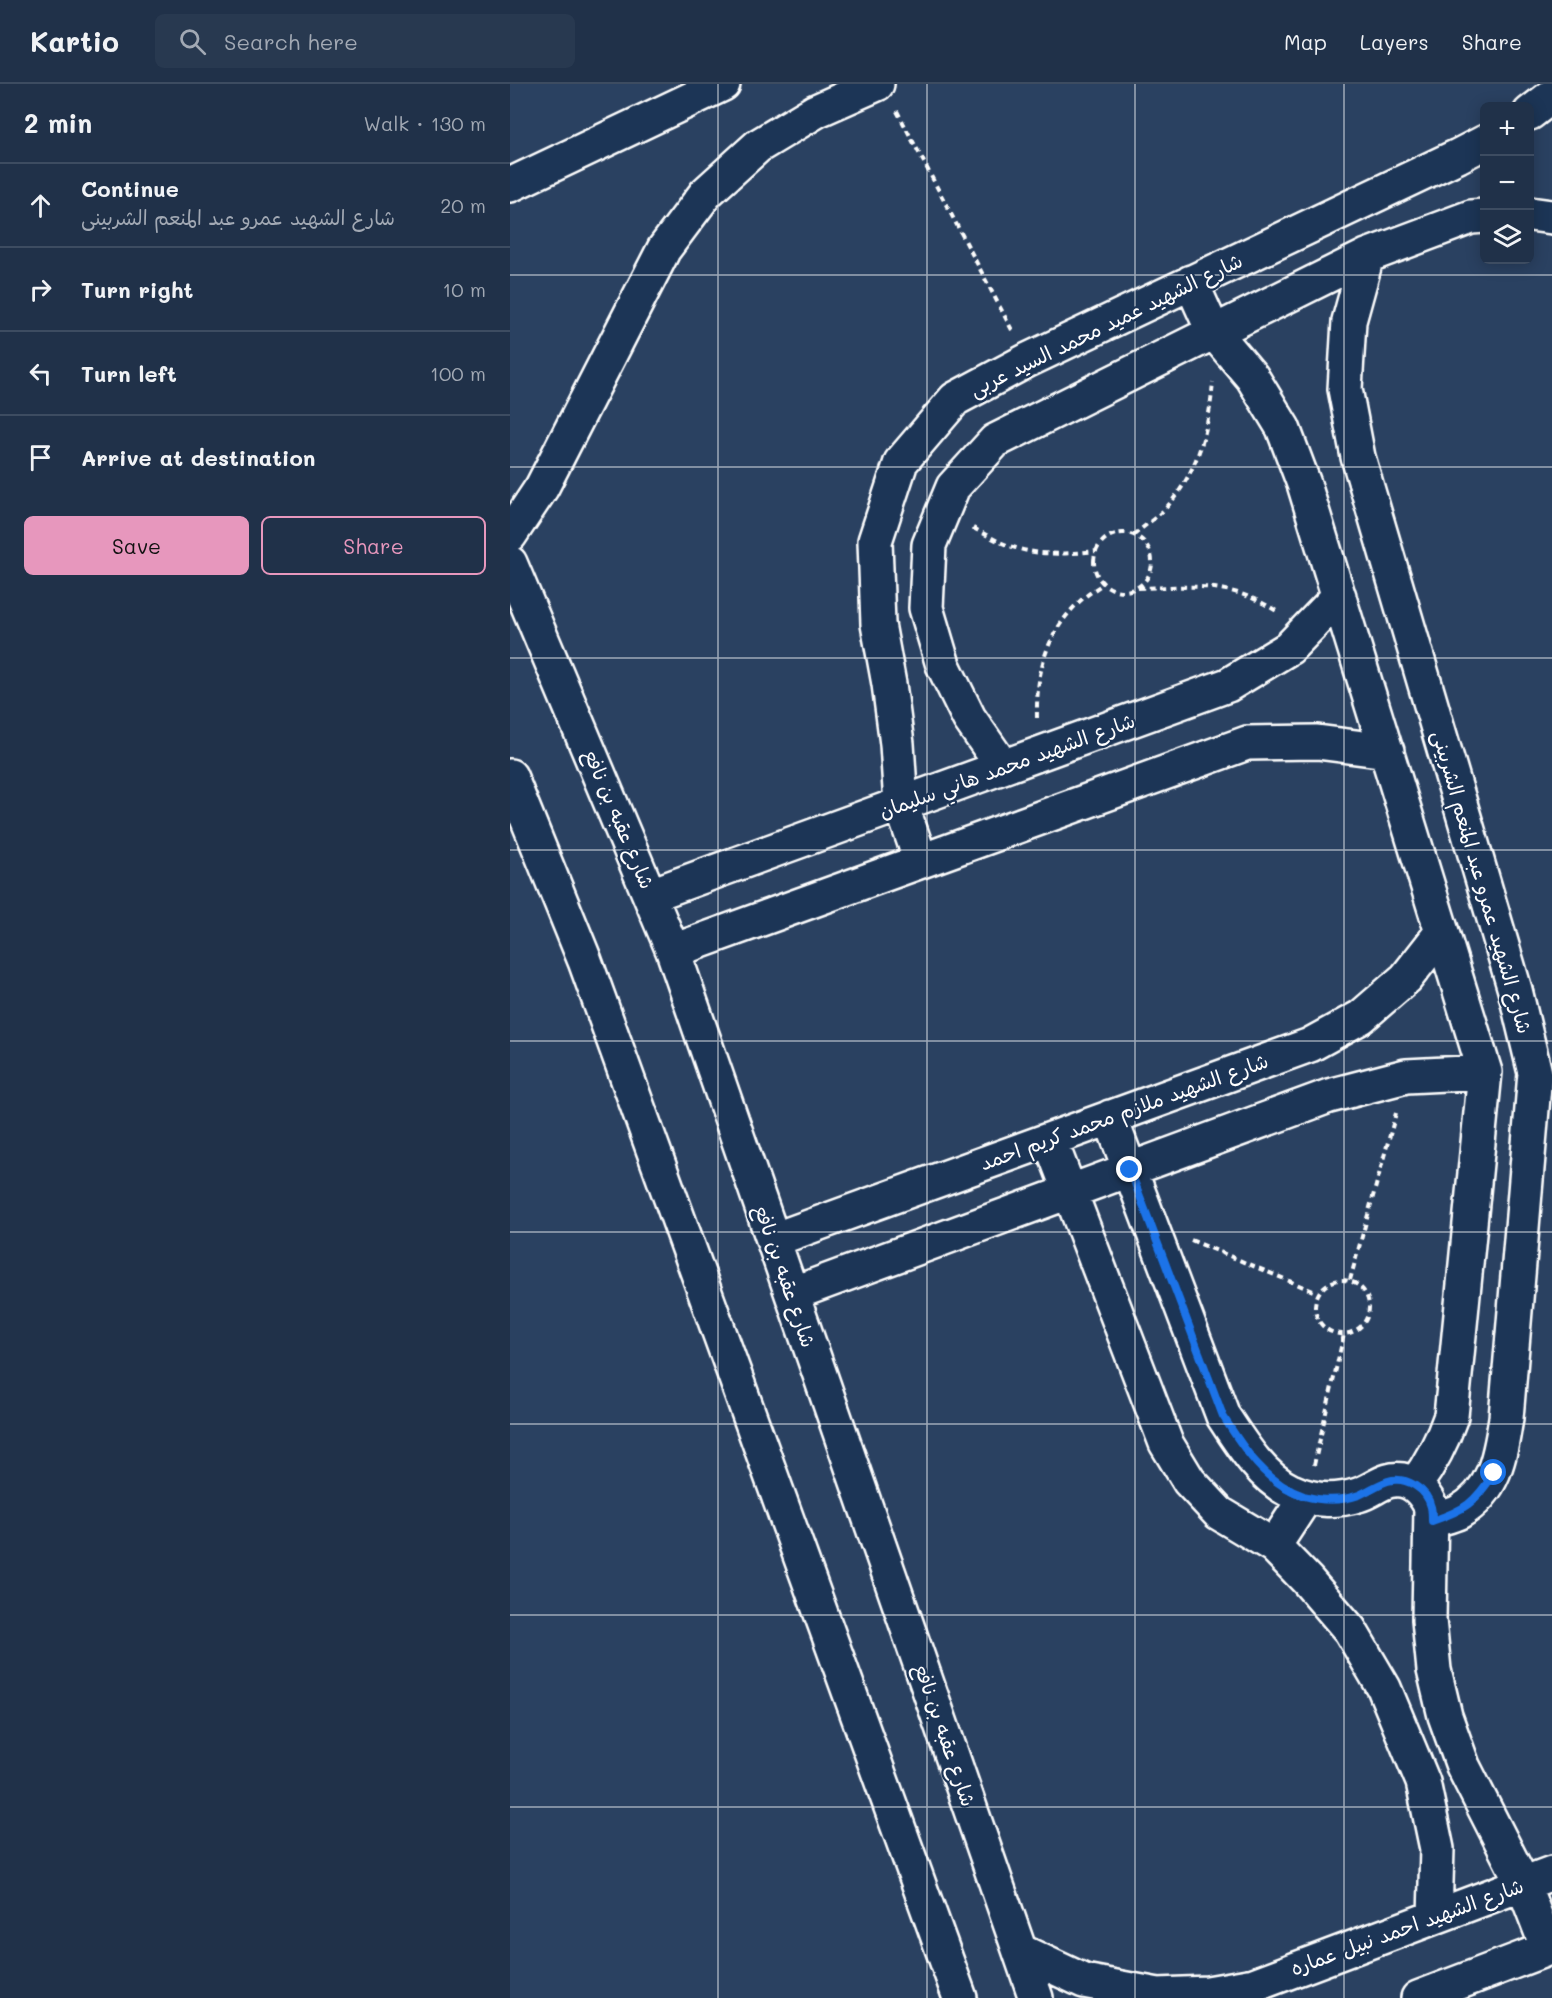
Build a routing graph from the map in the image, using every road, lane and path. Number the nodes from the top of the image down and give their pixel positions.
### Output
1 (723, 84) edge
2 (886, 95) edge
3 (1552, 96) edge
4 (1534, 110) edge
5 (1480, 144) edge
6 (510, 184) edge
7 (1534, 215) edge
8 (1480, 216) edge
9 (1552, 217) edge
10 (1367, 256) junction
11 (1191, 282) junction
12 (1215, 334) junction
13 (1028, 360) junction
14 (942, 514) junction
15 (1134, 535) junction
16 (510, 536) edge
17 (1096, 551) junction
18 (510, 563) edge
19 (1103, 584) junction
20 (1137, 588) junction
21 (1339, 596) junction
22 (1307, 630) junction
23 (1387, 751) junction
24 (1045, 752) junction
25 (1003, 767) junction
26 (510, 776) edge
27 (901, 804) junction
28 (921, 861) junction
29 (651, 895) junction
30 (1442, 932) junction
31 (673, 951) junction
32 (1485, 1072) junction
33 (1406, 1076) junction
34 (1110, 1117) junction
35 (1050, 1140) junction
36 (1130, 1170) junction
37 (1069, 1192) junction
38 (1150, 1223) junction
39 (773, 1240) junction
40 (1350, 1280) junction
41 (1318, 1293) junction
42 (792, 1294) junction
43 (1344, 1334) junction
44 (1415, 1485) junction
45 (1306, 1497) junction
46 (1432, 1521) junction
47 (1274, 1546) junction
48 (1538, 1879) edge
49 (1435, 1916) junction
50 (1550, 1948) edge
51 (1020, 1951) junction
52 (960, 1998) edge
53 (1036, 1998) edge
54 (1418, 1998) edge

1 - 6 street
2 - 13 path
2 - 16 street
3 - 4 street
5 - 11 street, شارع الشهيد عميد محمد السيد عربى
7 - 9 street
8 - 10 street
10 - 12 street
10 - 46 street, شارع الشهيد عمرو عبد المنعم الشربينى
11 - 12 street
11 - 13 street, شارع الشهيد عميد محمد السيد عربى
12 - 14 street
12 - 15 path
12 - 21 street
13 - 27 street, شارع الشهيد عميد محمد السيد عربى
14 - 17 path
14 - 25 street
15 - 17 path
15 - 20 path
17 - 19 path
18 - 29 street, شارع عقبه بن نافع
19 - 20 path
19 - 24 path
20 - 22 path
21 - 22 street, شارع الشهيد محمد هاني سليمان
21 - 23 street
22 - 24 street, شارع الشهيد محمد هاني سليمان
23 - 28 street
23 - 30 street
24 - 25 street, شارع الشهيد محمد هاني سليمان
25 - 27 street, شارع الشهيد محمد هاني سليمان
26 - 52 street
27 - 28 street, شارع الشهيد عميد محمد السيد عربى
27 - 29 street, شارع الشهيد محمد هاني سليمان
28 - 31 street
29 - 31 street, شارع عقبه بن نافع
30 - 32 street
30 - 34 street, شارع الشهيد ملازم محمد كريم احمد
31 - 39 street, شارع عقبه بن نافع
32 - 33 street
32 - 44 street
33 - 36 street
33 - 40 path
34 - 35 street, شارع الشهيد ملازم محمد كريم احمد
34 - 36 street
35 - 37 street
35 - 39 street, شارع الشهيد ملازم محمد كريم احمد
36 - 37 street
36 - 38 street
37 - 42 street
37 - 47 street
38 - 41 path
38 - 45 street
39 - 42 street, شارع عقبه بن نافع
40 - 41 path
40 - 43 path
41 - 43 path
42 - 51 street, شارع عقبه بن نافع
43 - 45 path
44 - 45 street
44 - 46 street
45 - 47 street
46 - 48 street
47 - 49 street
48 - 49 street, شارع الشهيد احمد نبيل عماره
48 - 50 street
49 - 51 street, شارع الشهيد احمد نبيل عماره
50 - 54 street
51 - 53 street, شارع عقبه بن نافع

